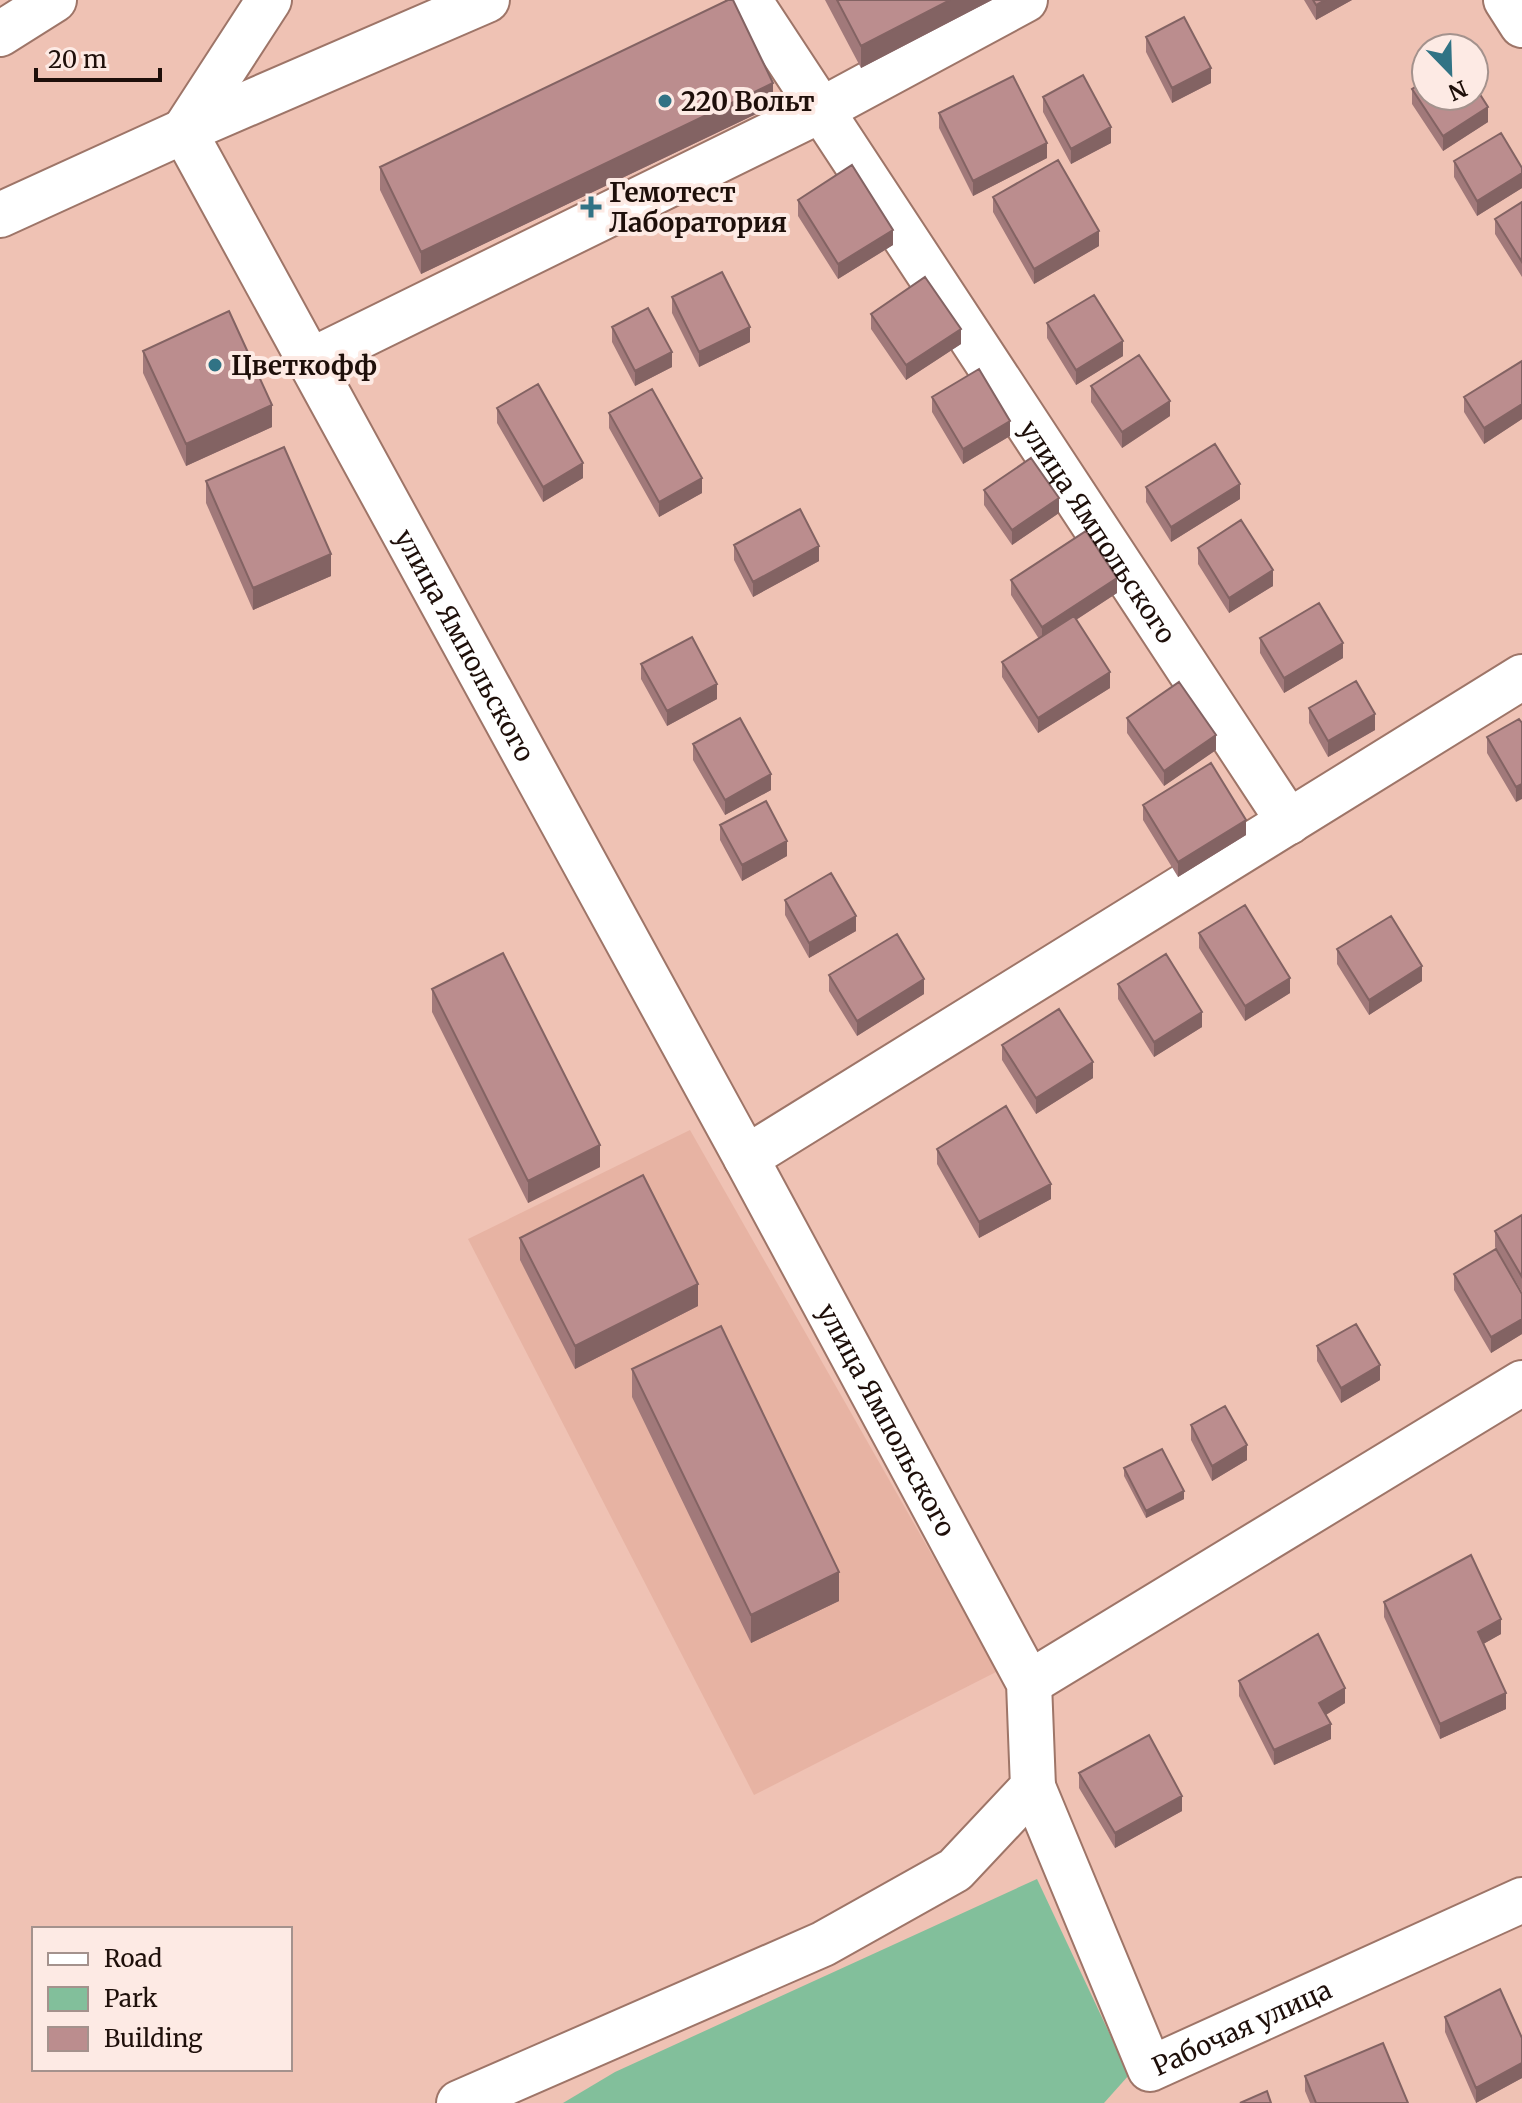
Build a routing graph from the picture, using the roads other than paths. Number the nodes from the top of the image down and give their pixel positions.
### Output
1 (54, 0) edge
2 (234, 0) edge
3 (269, 0) edge
4 (749, 0) edge
5 (1025, 0) edge
6 (1506, 0) edge
7 (466, 4) edge
8 (1522, 25) edge
9 (0, 34) edge
10 (821, 110) junction
11 (184, 131) junction
12 (0, 215) edge
13 (310, 361) junction
14 (1522, 677) edge
15 (1289, 822) junction
16 (746, 1158) junction
17 (1522, 1383) edge
18 (1029, 1683) junction
19 (1033, 1787) junction
20 (1522, 1900) edge
21 (459, 2103) edge

1 - 9 street
2 - 11 street
3 - 11 street
4 - 10 street, улица Ямпольского
5 - 10 street
6 - 8 street
7 - 11 street
10 - 13 street
10 - 15 street, улица Ямпольского
11 - 12 street
11 - 13 street, улица Ямпольского
13 - 16 street, улица Ямпольского
14 - 15 street
15 - 16 street
16 - 18 street, улица Ямпольского
17 - 18 street
18 - 19 street
19 - 20 street, Рабочая улица
19 - 21 street

